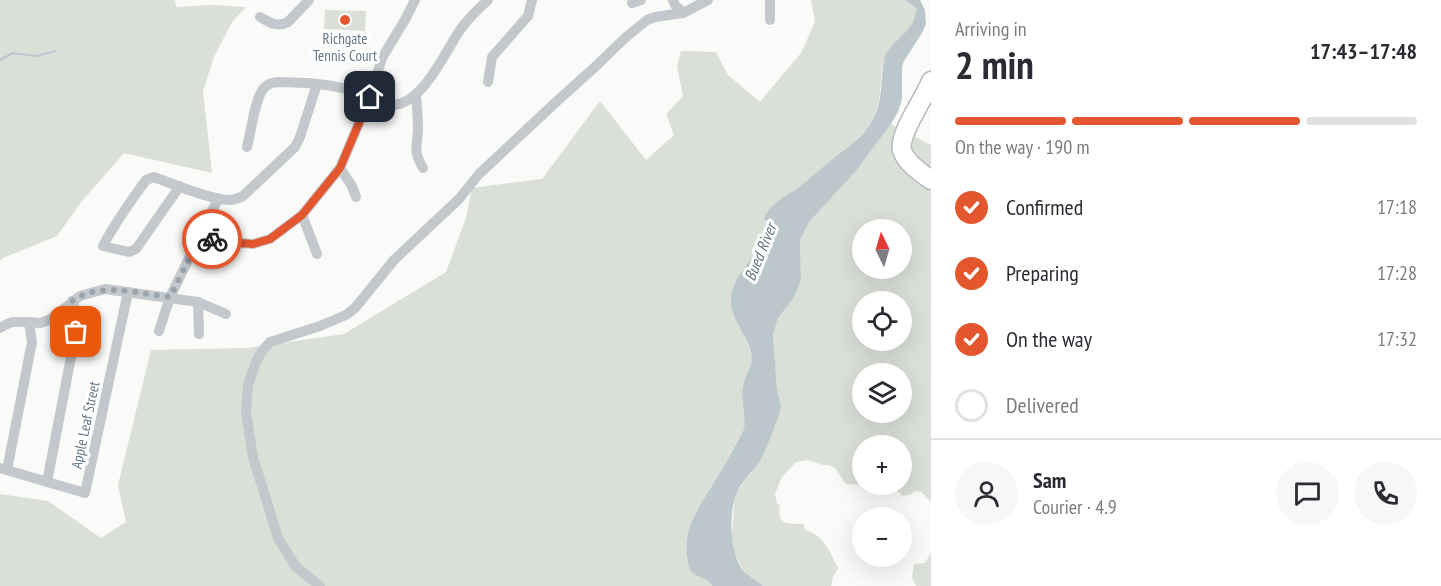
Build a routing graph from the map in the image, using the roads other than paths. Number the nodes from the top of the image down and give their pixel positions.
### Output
1 (309, 0) edge
2 (415, 0) edge
3 (488, 0) edge
4 (532, 0) edge
5 (673, 0) edge
6 (708, 0) edge
7 (770, 0) edge
8 (682, 13) junction
9 (260, 16) dead end
10 (770, 20) dead end
11 (931, 81) edge
12 (488, 82) dead end
13 (317, 84) junction
14 (416, 96) junction
15 (370, 97) junction
16 (247, 147) dead end
17 (340, 168) junction
18 (423, 168) dead end
19 (931, 180) edge
20 (180, 186) junction
21 (356, 197) dead end
22 (218, 199) junction
23 (302, 215) junction
24 (200, 237) junction
25 (317, 254) dead end
26 (128, 292) junction
27 (170, 297) junction
28 (72, 301) junction
29 (198, 302) junction
30 (226, 314) dead end
31 (29, 322) junction
32 (0, 328) edge
33 (159, 332) dead end
34 (199, 334) dead end
35 (4, 469) edge
36 (47, 482) junction
37 (320, 586) edge

1 - 9 street
2 - 15 street
3 - 14 street
4 - 12 street
5 - 8 street
6 - 8 street
7 - 10 street
8 - 37 street
11 - 19 highway
13 - 15 street
13 - 16 street
13 - 22 street
14 - 15 street
14 - 18 street
15 - 17 street
17 - 21 street
17 - 23 street
20 - 20 street
20 - 22 street
22 - 24 street
23 - 24 street
23 - 25 street
24 - 27 street
26 - 27 street
26 - 28 street
26 - 36 street, Apple Leaf Street
27 - 29 street
27 - 33 street
28 - 31 street
28 - 36 street
29 - 30 street
29 - 34 street
31 - 32 street
31 - 35 street
35 - 36 street

